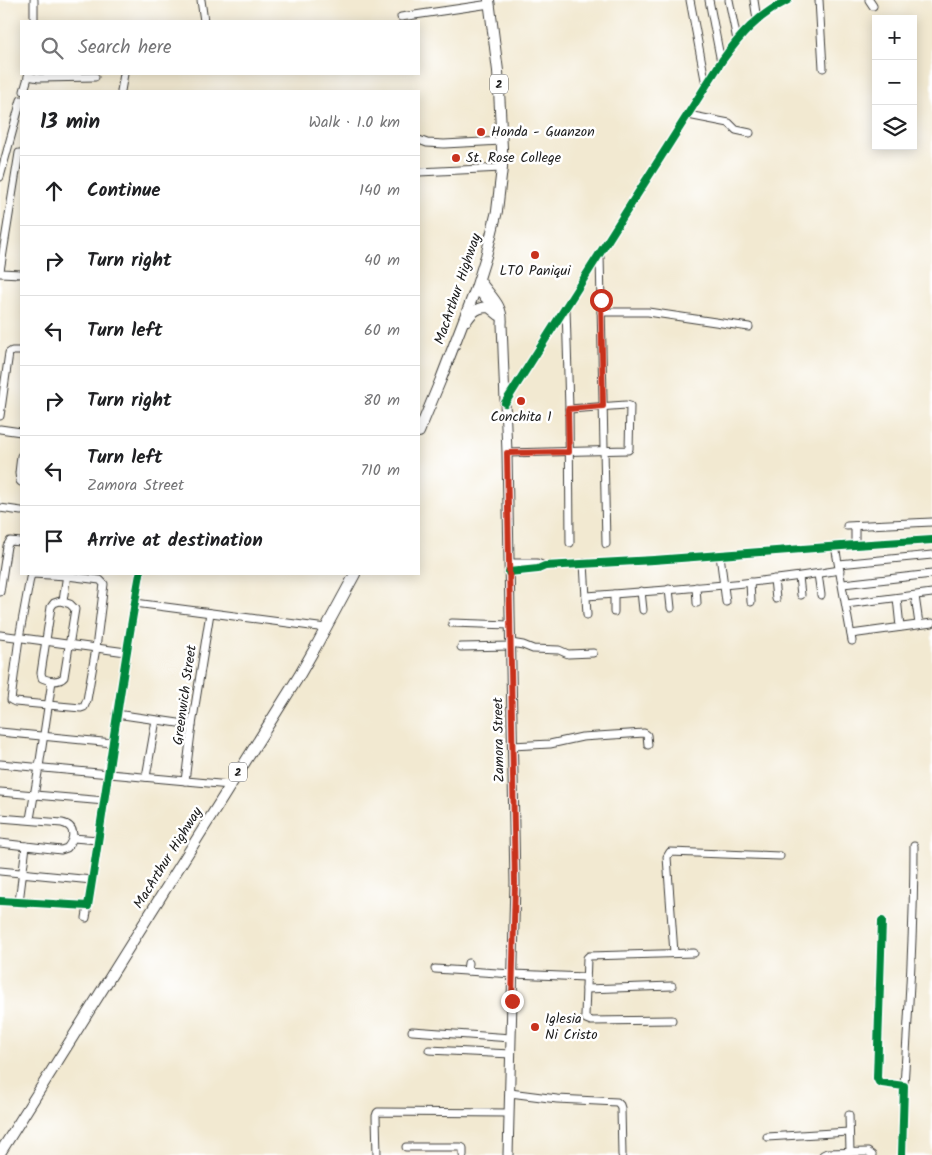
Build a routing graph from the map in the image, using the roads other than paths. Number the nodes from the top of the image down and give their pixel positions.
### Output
1 (34, 0) edge
2 (201, 0) edge
3 (690, 0) edge
4 (709, 0) edge
5 (729, 0) edge
6 (754, 0) edge
7 (788, 0) edge
8 (819, 0) edge
9 (489, 2) edge
10 (401, 17) dead end
11 (34, 20) edge
12 (204, 20) edge
13 (757, 20) junction
14 (737, 40) junction
15 (721, 62) junction
16 (822, 68) dead end
17 (29, 75) edge
18 (124, 75) edge
19 (95, 77) dead end
20 (706, 85) junction
21 (24, 90) edge
22 (120, 90) edge
23 (20, 104) edge
24 (688, 115) junction
25 (750, 133) dead end
26 (420, 140) edge
27 (502, 141) junction
28 (19, 153) dead end
29 (502, 168) junction
30 (420, 172) edge
31 (0, 177) edge
32 (600, 254) junction
33 (0, 272) edge
34 (20, 274) edge
35 (477, 284) junction
36 (566, 308) junction
37 (601, 312) junction
38 (501, 318) junction
39 (749, 327) dead end
40 (458, 333) junction
41 (20, 351) edge
42 (505, 403) junction
43 (603, 406) junction
44 (568, 409) junction
45 (0, 416) edge
46 (0, 429) edge
47 (420, 430) edge
48 (20, 432) edge
49 (604, 450) junction
50 (569, 452) junction
51 (507, 453) junction
52 (20, 462) edge
53 (20, 481) edge
54 (0, 508) edge
55 (20, 510) edge
56 (932, 522) edge
57 (932, 540) edge
58 (20, 542) edge
59 (570, 543) dead end
60 (606, 544) dead end
61 (855, 544) junction
62 (835, 546) junction
63 (720, 555) junction
64 (932, 555) edge
65 (584, 563) junction
66 (509, 567) junction
67 (839, 567) junction
68 (818, 574) junction
69 (932, 574) edge
70 (32, 575) edge
71 (67, 575) edge
72 (140, 575) edge
73 (354, 575) edge
74 (799, 576) junction
75 (774, 579) junction
76 (750, 582) junction
77 (723, 584) junction
78 (843, 584) junction
79 (696, 587) junction
80 (669, 589) junction
81 (641, 591) junction
82 (0, 592) edge
83 (614, 594) junction
84 (821, 594) dead end
85 (932, 594) edge
86 (801, 595) dead end
87 (586, 596) junction
88 (915, 596) junction
89 (896, 598) junction
90 (776, 599) dead end
91 (63, 601) junction
92 (726, 602) dead end
93 (751, 602) dead end
94 (135, 603) junction
95 (697, 603) dead end
96 (846, 604) junction
97 (671, 608) dead end
98 (643, 610) dead end
99 (614, 612) dead end
100 (210, 613) junction
101 (587, 615) dead end
102 (932, 623) edge
103 (452, 624) dead end
104 (919, 624) junction
105 (510, 625) junction
106 (900, 626) junction
107 (326, 628) junction
108 (0, 635) edge
109 (19, 638) junction
110 (46, 642) junction
111 (69, 645) junction
112 (511, 645) junction
113 (461, 647) dead end
114 (96, 648) junction
115 (126, 652) junction
116 (593, 653) dead end
117 (52, 680) junction
118 (48, 706) junction
119 (116, 714) junction
120 (156, 720) junction
121 (192, 725) junction
122 (0, 732) edge
123 (44, 737) junction
124 (113, 743) junction
125 (512, 746) junction
126 (648, 746) dead end
127 (0, 764) edge
128 (40, 767) junction
129 (108, 774) junction
130 (146, 777) junction
131 (185, 781) junction
132 (230, 785) junction
133 (0, 792) edge
134 (34, 794) junction
135 (105, 801) junction
136 (0, 818) edge
137 (30, 819) junction
138 (72, 838) junction
139 (98, 840) junction
140 (0, 843) edge
141 (26, 846) junction
142 (914, 846) dead end
143 (780, 856) dead end
144 (0, 871) edge
145 (23, 873) junction
146 (92, 880) junction
147 (0, 901) edge
148 (19, 902) junction
149 (88, 906) junction
150 (86, 918) dead end
151 (882, 921) dead end
152 (694, 953) dead end
153 (674, 954) junction
154 (468, 963) dead end
155 (435, 968) dead end
156 (467, 971) junction
157 (513, 974) junction
158 (585, 977) junction
159 (672, 986) dead end
160 (586, 990) junction
161 (672, 1020) dead end
162 (412, 1030) dead end
163 (511, 1038) junction
164 (429, 1050) dead end
165 (511, 1054) junction
166 (904, 1086) junction
167 (510, 1093) junction
168 (509, 1113) junction
169 (849, 1115) dead end
170 (849, 1132) junction
171 (767, 1137) dead end
172 (406, 1148) dead end
173 (850, 1152) junction
174 (0, 1154) edge
175 (377, 1155) edge
176 (463, 1155) edge
177 (508, 1155) edge
178 (622, 1155) edge
179 (822, 1155) edge
180 (872, 1155) edge
181 (902, 1155) edge

1 - 11 street
2 - 12 street
3 - 20 street
4 - 15 street
5 - 14 street
6 - 13 street
7 - 13 street
8 - 16 street
9 - 10 street
9 - 27 highway, MacArthur Highway / 2
13 - 14 street
14 - 15 street
15 - 20 street
17 - 19 street
17 - 21 street
18 - 22 street
20 - 24 street
23 - 31 street
24 - 25 street
24 - 32 street
26 - 27 street
27 - 29 highway, MacArthur Highway / 2
28 - 33 street
29 - 30 street
29 - 35 highway, MacArthur Highway / 2
32 - 36 street
32 - 37 street
33 - 34 street
35 - 38 main road, Zamora Street
35 - 40 highway, MacArthur Highway / 2
36 - 42 street
36 - 44 street
37 - 39 street
37 - 43 street
38 - 40 highway
38 - 42 main road, Zamora Street
40 - 47 highway, MacArthur Highway / 2
41 - 45 street
42 - 51 main road, Zamora Street
43 - 44 street
43 - 49 street
43 - 49 street
44 - 50 street
46 - 48 street
49 - 50 street
49 - 60 street
50 - 51 street
50 - 59 street
51 - 66 main road, Zamora Street
52 - 53 street
54 - 55 street
56 - 61 street
57 - 61 street
58 - 82 street
61 - 62 street
62 - 63 street
62 - 67 street
63 - 65 street
63 - 77 street
64 - 67 street
65 - 66 street
65 - 87 street
66 - 105 main road, Zamora Street
67 - 68 street
67 - 78 street
68 - 74 street
68 - 84 street
69 - 78 street
70 - 109 street
71 - 91 street
71 - 114 street
72 - 94 street
73 - 107 highway, MacArthur Highway / 2
74 - 75 street
74 - 86 street
75 - 76 street
75 - 90 street
76 - 77 street
76 - 93 street
77 - 79 street
77 - 92 street
78 - 96 street
79 - 80 street
79 - 95 street
80 - 81 street
80 - 97 street
81 - 83 street
81 - 98 street
83 - 87 street
83 - 99 street
85 - 88 street
87 - 101 street
88 - 89 street
88 - 104 street
89 - 96 street
89 - 106 street
91 - 110 street
91 - 111 street
94 - 100 street
94 - 115 street
96 - 106 street
100 - 107 street
100 - 121 street, Greenwich Street
102 - 104 street
103 - 105 street
104 - 106 street
105 - 112 main road, Zamora Street
107 - 132 highway, MacArthur Highway / 2
108 - 109 street
109 - 110 street
109 - 118 street
110 - 111 street
110 - 117 street
111 - 114 street
111 - 117 street
112 - 113 street
112 - 116 street
112 - 125 main road, Zamora Street
114 - 115 street
114 - 118 street
115 - 119 street
117 - 118 street
118 - 123 street
119 - 120 street
119 - 124 street
120 - 121 street
120 - 130 street
121 - 131 street, Greenwich Street
122 - 123 street
123 - 124 street
123 - 128 street
124 - 129 street
125 - 126 street
125 - 157 main road, Zamora Street
127 - 128 street
128 - 129 street
128 - 134 street
129 - 130 street
129 - 135 street
130 - 131 street
131 - 132 street
132 - 174 highway, MacArthur Highway / 2
133 - 134 street
134 - 135 street
134 - 137 street
135 - 139 street
136 - 137 street
137 - 138 street
138 - 139 street
138 - 141 street
139 - 146 street
140 - 141 street
141 - 145 street
142 - 166 street
143 - 153 street
144 - 145 street
145 - 146 street
145 - 148 street
146 - 149 street
147 - 148 street
148 - 149 street
149 - 150 street
151 - 166 street
152 - 153 street
153 - 158 street
154 - 156 street
155 - 156 street
156 - 157 street
157 - 158 street
157 - 163 main road, Zamora Street
158 - 160 street
159 - 160 street
160 - 161 street
162 - 163 street
163 - 165 main road, Zamora Street
164 - 165 street
165 - 167 main road, Zamora Street
166 - 181 street
167 - 168 main road, Zamora Street
167 - 178 street
168 - 175 street
168 - 177 main road, Zamora Street
169 - 170 street
170 - 171 street
170 - 173 street
172 - 176 street
173 - 179 street
173 - 180 street

